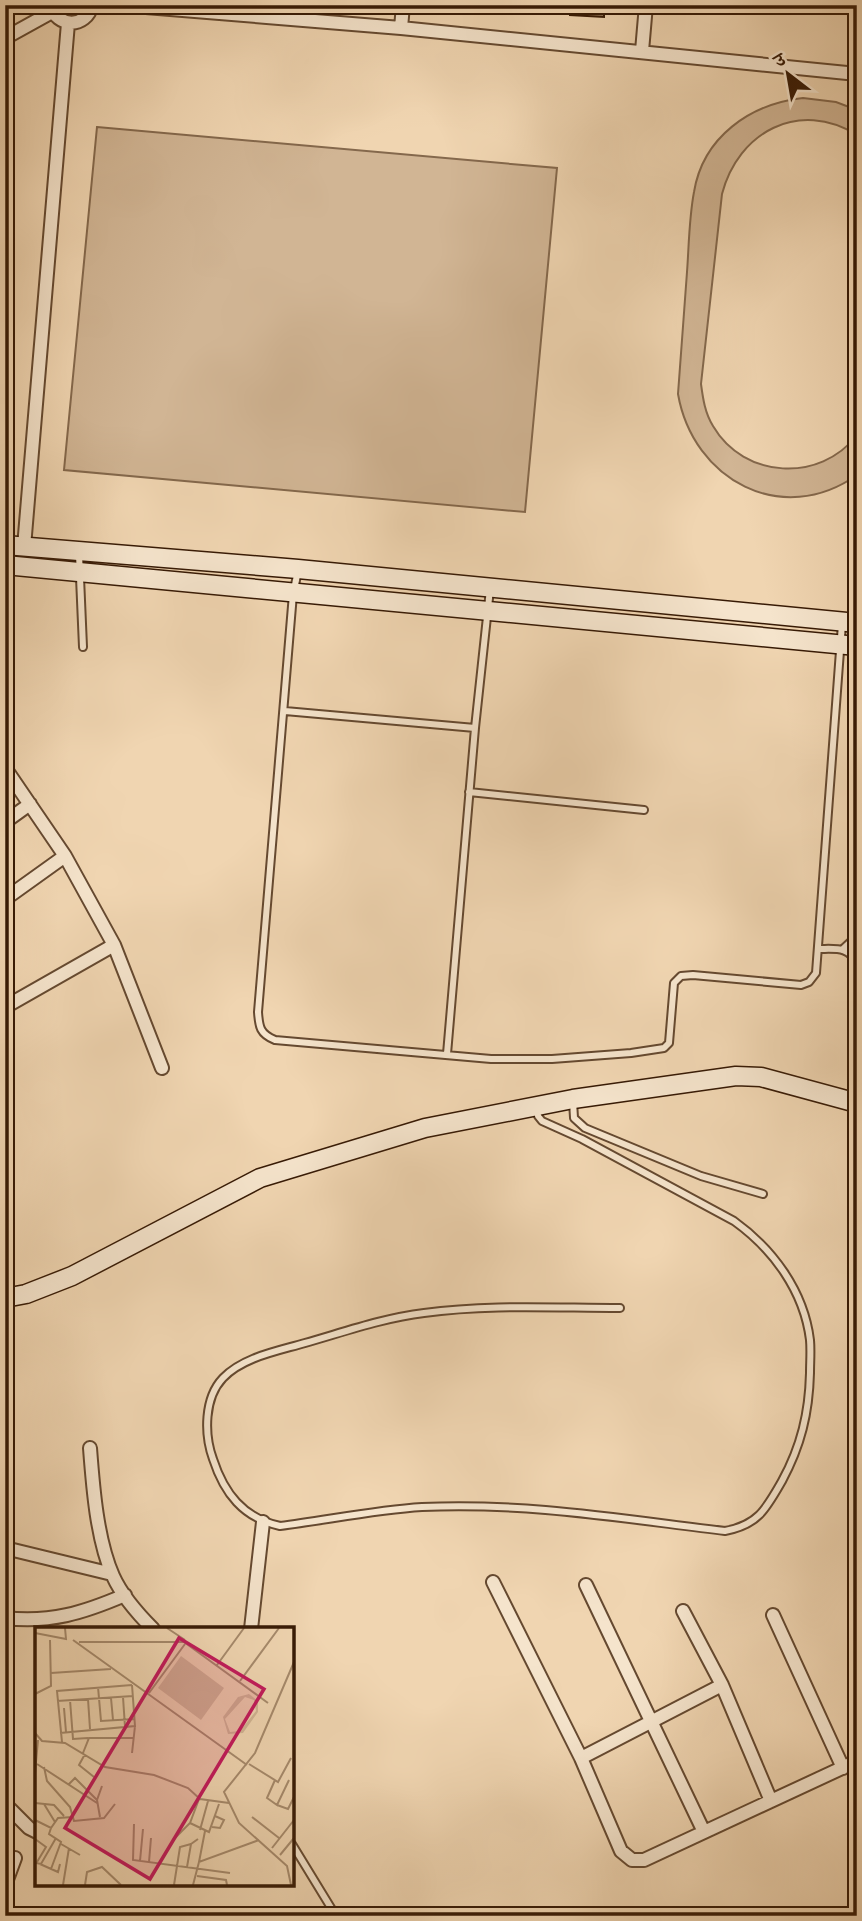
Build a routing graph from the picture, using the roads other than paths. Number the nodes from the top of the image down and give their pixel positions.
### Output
1 (92, 5) edge
2 (121, 5) edge
3 (403, 5) edge
4 (646, 5) edge
5 (51, 9) edge
6 (68, 23) junction
7 (401, 28) junction
8 (5, 38) edge
9 (642, 51) junction
10 (857, 74) edge
11 (5, 545) edge
12 (24, 547) junction
13 (79, 551) junction
14 (5, 565) edge
15 (298, 569) junction
16 (79, 572) junction
17 (490, 587) junction
18 (293, 594) junction
19 (487, 611) junction
20 (849, 623) edge
21 (848, 645) edge
22 (83, 647) dead end
23 (285, 711) junction
24 (475, 728) junction
25 (5, 768) edge
26 (469, 792) junction
27 (30, 804) junction
28 (644, 810) dead end
29 (5, 822) edge
30 (65, 856) junction
31 (5, 899) edge
32 (857, 936) edge
33 (114, 945) junction
34 (818, 949) junction
35 (844, 949) junction
36 (857, 964) edge
37 (6, 1004) edge
38 (447, 1054) junction
39 (162, 1068) dead end
40 (573, 1099) junction
41 (857, 1103) edge
42 (537, 1106) junction
43 (763, 1194) dead end
44 (5, 1298) edge
45 (620, 1308) dead end
46 (90, 1448) dead end
47 (263, 1522) junction
48 (5, 1548) edge
49 (112, 1574) junction
50 (493, 1582) dead end
51 (586, 1585) dead end
52 (125, 1595) junction
53 (683, 1611) dead end
54 (773, 1615) dead end
55 (5, 1618) edge
56 (151, 1627) edge
57 (251, 1627) edge
58 (722, 1685) junction
59 (651, 1721) junction
60 (581, 1758) junction
61 (857, 1761) edge
62 (843, 1768) junction
63 (771, 1801) junction
64 (6, 1806) edge
65 (35, 1831) edge
66 (704, 1832) junction
67 (294, 1847) edge
68 (15, 1858) dead end
69 (5, 1885) edge
70 (336, 1916) edge

1 - 6 street
2 - 7 street
3 - 7 street
4 - 9 street
5 - 6 street
5 - 8 street
6 - 12 street
7 - 9 street
9 - 10 street
11 - 12 main road
12 - 13 main road
13 - 15 main road
13 - 16 lane
14 - 16 main road
15 - 17 main road
15 - 18 lane
16 - 18 main road
16 - 22 lane
17 - 19 lane
17 - 20 main road
18 - 19 main road
18 - 23 lane
19 - 21 main road
19 - 24 lane
20 - 21 lane
21 - 34 lane
23 - 24 lane
23 - 38 lane
24 - 26 lane
25 - 27 street
26 - 28 lane
26 - 38 lane
27 - 29 street
27 - 30 street
30 - 31 street
30 - 33 street
32 - 35 lane
33 - 37 street
33 - 39 street
34 - 35 lane
34 - 38 lane
35 - 36 lane
40 - 41 main road
40 - 42 main road
40 - 43 lane
42 - 44 main road
42 - 47 lane
45 - 47 lane
46 - 49 street
47 - 57 street
48 - 49 street
49 - 52 street
50 - 60 street
51 - 59 street
52 - 55 street
52 - 56 street
53 - 58 street
54 - 62 street
58 - 59 street
58 - 63 street
59 - 60 street
59 - 66 street
60 - 66 street
61 - 62 street
62 - 63 street
63 - 66 street
64 - 65 street
67 - 70 lane
68 - 69 street

